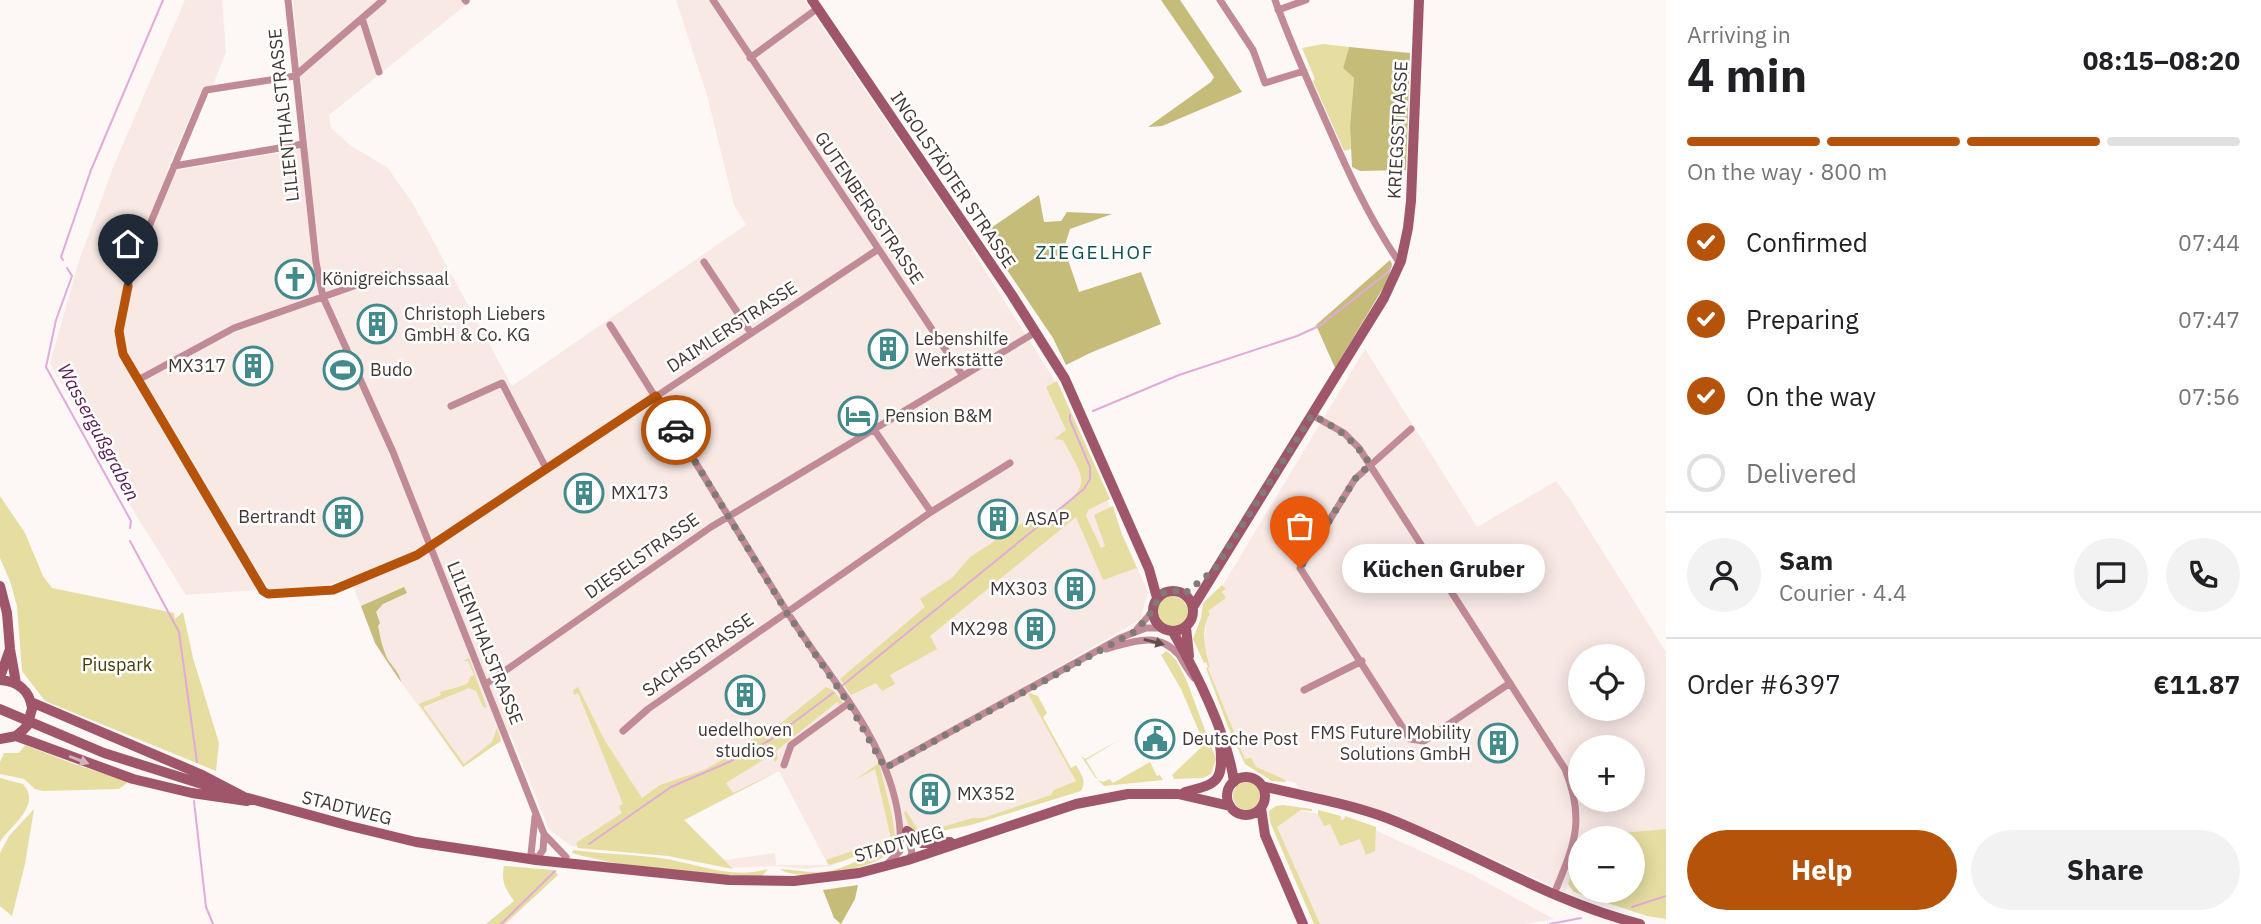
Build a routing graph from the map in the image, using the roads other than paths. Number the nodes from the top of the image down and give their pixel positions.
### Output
1 (288, 0) edge
2 (383, 0) edge
3 (713, 0) edge
4 (1220, 0) edge
5 (1275, 0) edge
6 (1306, 0) edge
7 (1419, 0) edge
8 (815, 4) edge
9 (1279, 10) junction
10 (362, 18) junction
11 (750, 58) junction
12 (1304, 71) junction
13 (379, 72) dead end
14 (295, 76) junction
15 (303, 144) junction
16 (174, 166) junction
17 (877, 250) junction
18 (704, 261) dead end
19 (1401, 261) junction
20 (388, 274) dead end
21 (323, 297) junction
22 (610, 325) dead end
23 (1036, 332) junction
24 (751, 334) junction
25 (963, 376) junction
26 (138, 380) junction
27 (656, 396) junction
28 (451, 406) dead end
29 (1312, 415) junction
30 (1411, 429) dead end
31 (874, 430) junction
32 (1010, 463) dead end
33 (1370, 464) junction
34 (546, 468) junction
35 (931, 512) junction
36 (729, 516) junction
37 (430, 547) junction
38 (1149, 569) junction
39 (1214, 570) junction
40 (0, 586) edge
41 (1170, 591) junction
42 (1184, 594) junction
43 (1157, 598) junction
44 (1193, 607) junction
45 (1153, 611) junction
46 (787, 613) junction
47 (1186, 627) junction
48 (1161, 628) junction
49 (1134, 632) junction
50 (1173, 632) junction
51 (10, 649) junction
52 (1095, 651) junction
53 (1189, 660) junction
54 (1362, 661) junction
55 (0, 678) edge
56 (1198, 681) junction
57 (16, 683) junction
58 (1510, 683) junction
59 (486, 684) junction
60 (1304, 690) dead end
61 (849, 704) junction
62 (32, 706) junction
63 (0, 709) edge
64 (623, 731) dead end
65 (19, 734) junction
66 (1222, 737) junction
67 (1, 741) edge
68 (1229, 754) junction
69 (784, 765) dead end
70 (885, 768) junction
71 (1249, 778) junction
72 (1234, 782) junction
73 (1262, 786) junction
74 (1228, 793) junction
75 (1178, 794) junction
76 (1291, 794) junction
77 (244, 797) junction
78 (1195, 797) junction
79 (264, 803) junction
80 (1262, 805) junction
81 (1230, 806) junction
82 (535, 813) junction
83 (1248, 815) junction
84 (899, 819) junction
85 (907, 831) junction
86 (544, 834) junction
87 (1265, 835) junction
88 (968, 840) junction
89 (533, 842) junction
90 (517, 854) junction
91 (505, 855) junction
92 (566, 857) junction
93 (537, 858) junction
94 (908, 860) junction
95 (605, 865) junction
96 (882, 868) junction
97 (1554, 894) junction
98 (1303, 924) edge
99 (1640, 924) edge

1 - 14 street, LILIENTHALSTRASSE
2 - 10 street
3 - 11 street, GUTENBERGSTRASSE
4 - 12 street
5 - 9 street
6 - 9 street
7 - 19 main road, KRIEGSSTRASSE
8 - 11 street
8 - 23 main road, INGOLSTÄDTER STRASSE
9 - 12 street
10 - 13 street
10 - 14 street
11 - 17 street, GUTENBERGSTRASSE
12 - 19 street
14 - 15 street, LILIENTHALSTRASSE
14 - 16 street
15 - 16 street
15 - 21 street, LILIENTHALSTRASSE
16 - 26 street
17 - 24 street, DAIMLERSTRASSE
17 - 25 street, GUTENBERGSTRASSE
18 - 24 street
19 - 29 main road, KRIEGSSTRASSE
20 - 21 street
21 - 26 street
21 - 37 street, LILIENTHALSTRASSE
22 - 27 street
23 - 25 street, DIESELSTRASSE
23 - 38 main road, INGOLSTÄDTER STRASSE
24 - 27 street, DAIMLERSTRASSE
25 - 31 street, DIESELSTRASSE
26 - 37 street, DAIMLERSTRASSE
27 - 34 street, DAIMLERSTRASSE
27 - 36 street
28 - 34 street
29 - 33 street
29 - 39 main road, KRIEGSSTRASSE
30 - 33 street
31 - 35 street
31 - 36 street, DIESELSTRASSE
32 - 35 street, SACHSSTRASSE
33 - 54 street
33 - 58 street
34 - 37 street, DAIMLERSTRASSE
35 - 46 street, SACHSSTRASSE
36 - 46 street
36 - 59 street, DIESELSTRASSE
37 - 59 street, LILIENTHALSTRASSE
38 - 41 main road
38 - 43 main road
39 - 42 main road
39 - 44 main road, KRIEGSSTRASSE
40 - 51 main road
41 - 42 main road
41 - 43 main road
42 - 44 main road
43 - 45 main road
44 - 47 main road
45 - 48 main road
45 - 49 street
46 - 61 street
46 - 64 street, SACHSSTRASSE
47 - 50 main road
47 - 53 main road
48 - 49 street
48 - 50 main road
49 - 52 street
50 - 53 main road
51 - 55 main road
51 - 57 main road
52 -> 56 street
52 - 70 street
53 - 56 main road
54 - 58 street
54 - 60 street
55 - 57 main road
56 - 66 main road
57 - 62 main road
58 - 97 street
59 - 82 street, LILIENTHALSTRASSE
61 - 69 street
61 - 70 street
62 - 65 main road, bridge
62 - 77 main road
63 - 77 main road
65 - 67 main road
65 -> 79 main road
66 - 68 main road
66 - 75 main road
68 - 71 main road
68 - 72 main road
70 - 84 street
71 - 72 main road
71 - 73 main road
72 - 74 main road
73 - 76 main road
73 - 80 main road
74 - 78 main road, STADTWEG
74 - 81 main road
75 - 78 main road, STADTWEG
75 - 88 main road, STADTWEG
76 - 80 main road
76 - 97 main road
77 - 79 main road
78 - 81 main road, STADTWEG
79 - 91 main road, STADTWEG
80 - 83 main road
80 - 87 main road
81 - 83 main road
82 - 86 street, LILIENTHALSTRASSE
82 - 89 street, LILIENTHALSTRASSE
83 - 87 main road
84 - 85 street
84 - 96 street
85 - 88 main road
85 - 94 street
86 - 92 street, LILIENTHALSTRASSE
86 - 93 street
87 - 98 main road
88 - 94 main road, STADTWEG
89 - 90 street
89 - 93 street, LILIENTHALSTRASSE
90 - 91 main road, STADTWEG
90 - 93 main road, STADTWEG
91 - 93 main road, STADTWEG
92 - 93 main road, STADTWEG
92 - 95 main road, STADTWEG
93 - 95 main road, STADTWEG
94 - 96 main road, STADTWEG
95 - 96 main road, STADTWEG
97 - 99 main road

